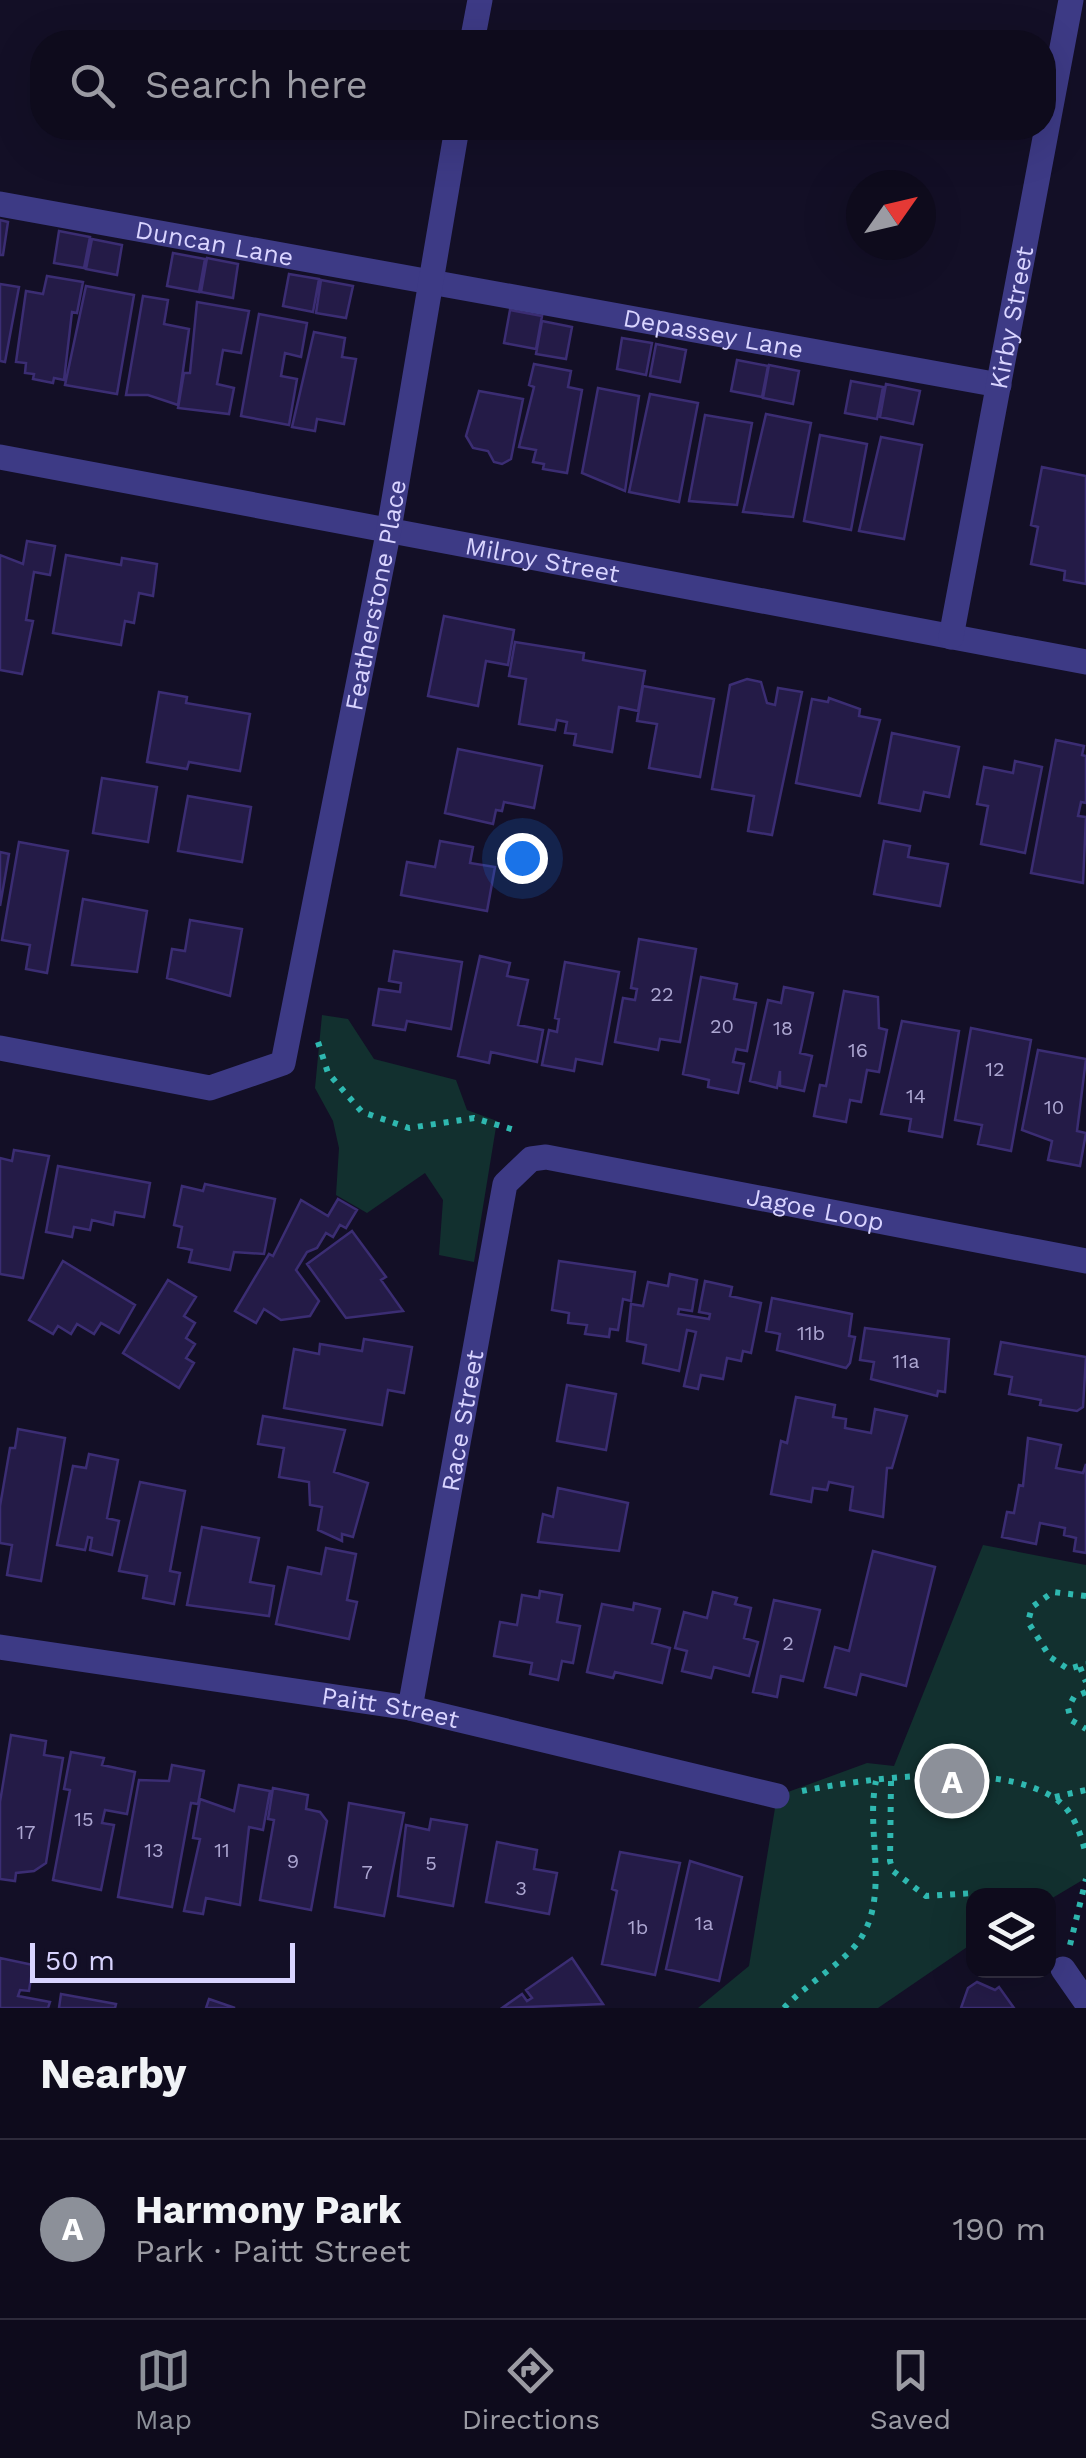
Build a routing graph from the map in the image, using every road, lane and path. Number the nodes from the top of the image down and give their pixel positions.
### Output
1 (480, 0) edge
2 (1071, 0) edge
3 (474, 30) edge
4 (1056, 80) edge
5 (455, 140) edge
6 (1045, 140) edge
7 (0, 204) edge
8 (429, 282) junction
9 (999, 385) junction
10 (0, 457) edge
11 (390, 529) junction
12 (951, 637) junction
13 (1086, 662) edge
14 (317, 1030) dead end
15 (0, 1048) edge
16 (528, 1133) dead end
17 (546, 1157) joint
18 (1086, 1261) edge
19 (1086, 1596) edge
20 (0, 1647) edge
21 (1083, 1665) edge
22 (1086, 1682) edge
23 (1086, 1692) edge
24 (410, 1708) junction
25 (1086, 1730) edge
26 (891, 1780) junction
27 (876, 1781) junction
28 (1086, 1790) edge
29 (776, 1796) joint
30 (1055, 1798) junction
31 (1086, 1855) edge
32 (1086, 1878) edge
33 (966, 1894) edge
34 (1063, 1969) joint
35 (1086, 2002) edge
36 (784, 2008) edge

1 - 3 street
2 - 4 street, Kirby Street
5 - 8 street, Featherstone Place
6 - 9 street, Kirby Street
7 - 8 street, Duncan Lane
8 - 9 street, Depassey Lane
8 - 11 street, Featherstone Place
9 - 12 street, Kirby Street
10 - 11 street, Milroy Street
11 - 12 street, Milroy Street
11 - 15 street, Featherstone Place
12 - 13 street, Milroy Street
14 - 16 path
17 - 18 street, Jagoe Loop
17 - 24 street, Race Street
19 - 21 path
20 - 24 street, Paitt Street
21 - 22 path
23 - 25 path
24 - 29 street, Paitt Street
26 - 27 path
26 - 30 path
26 - 33 path
27 - 29 path
27 - 36 path
28 - 30 path
30 - 31 path
32 - 34 path
34 - 35 street

